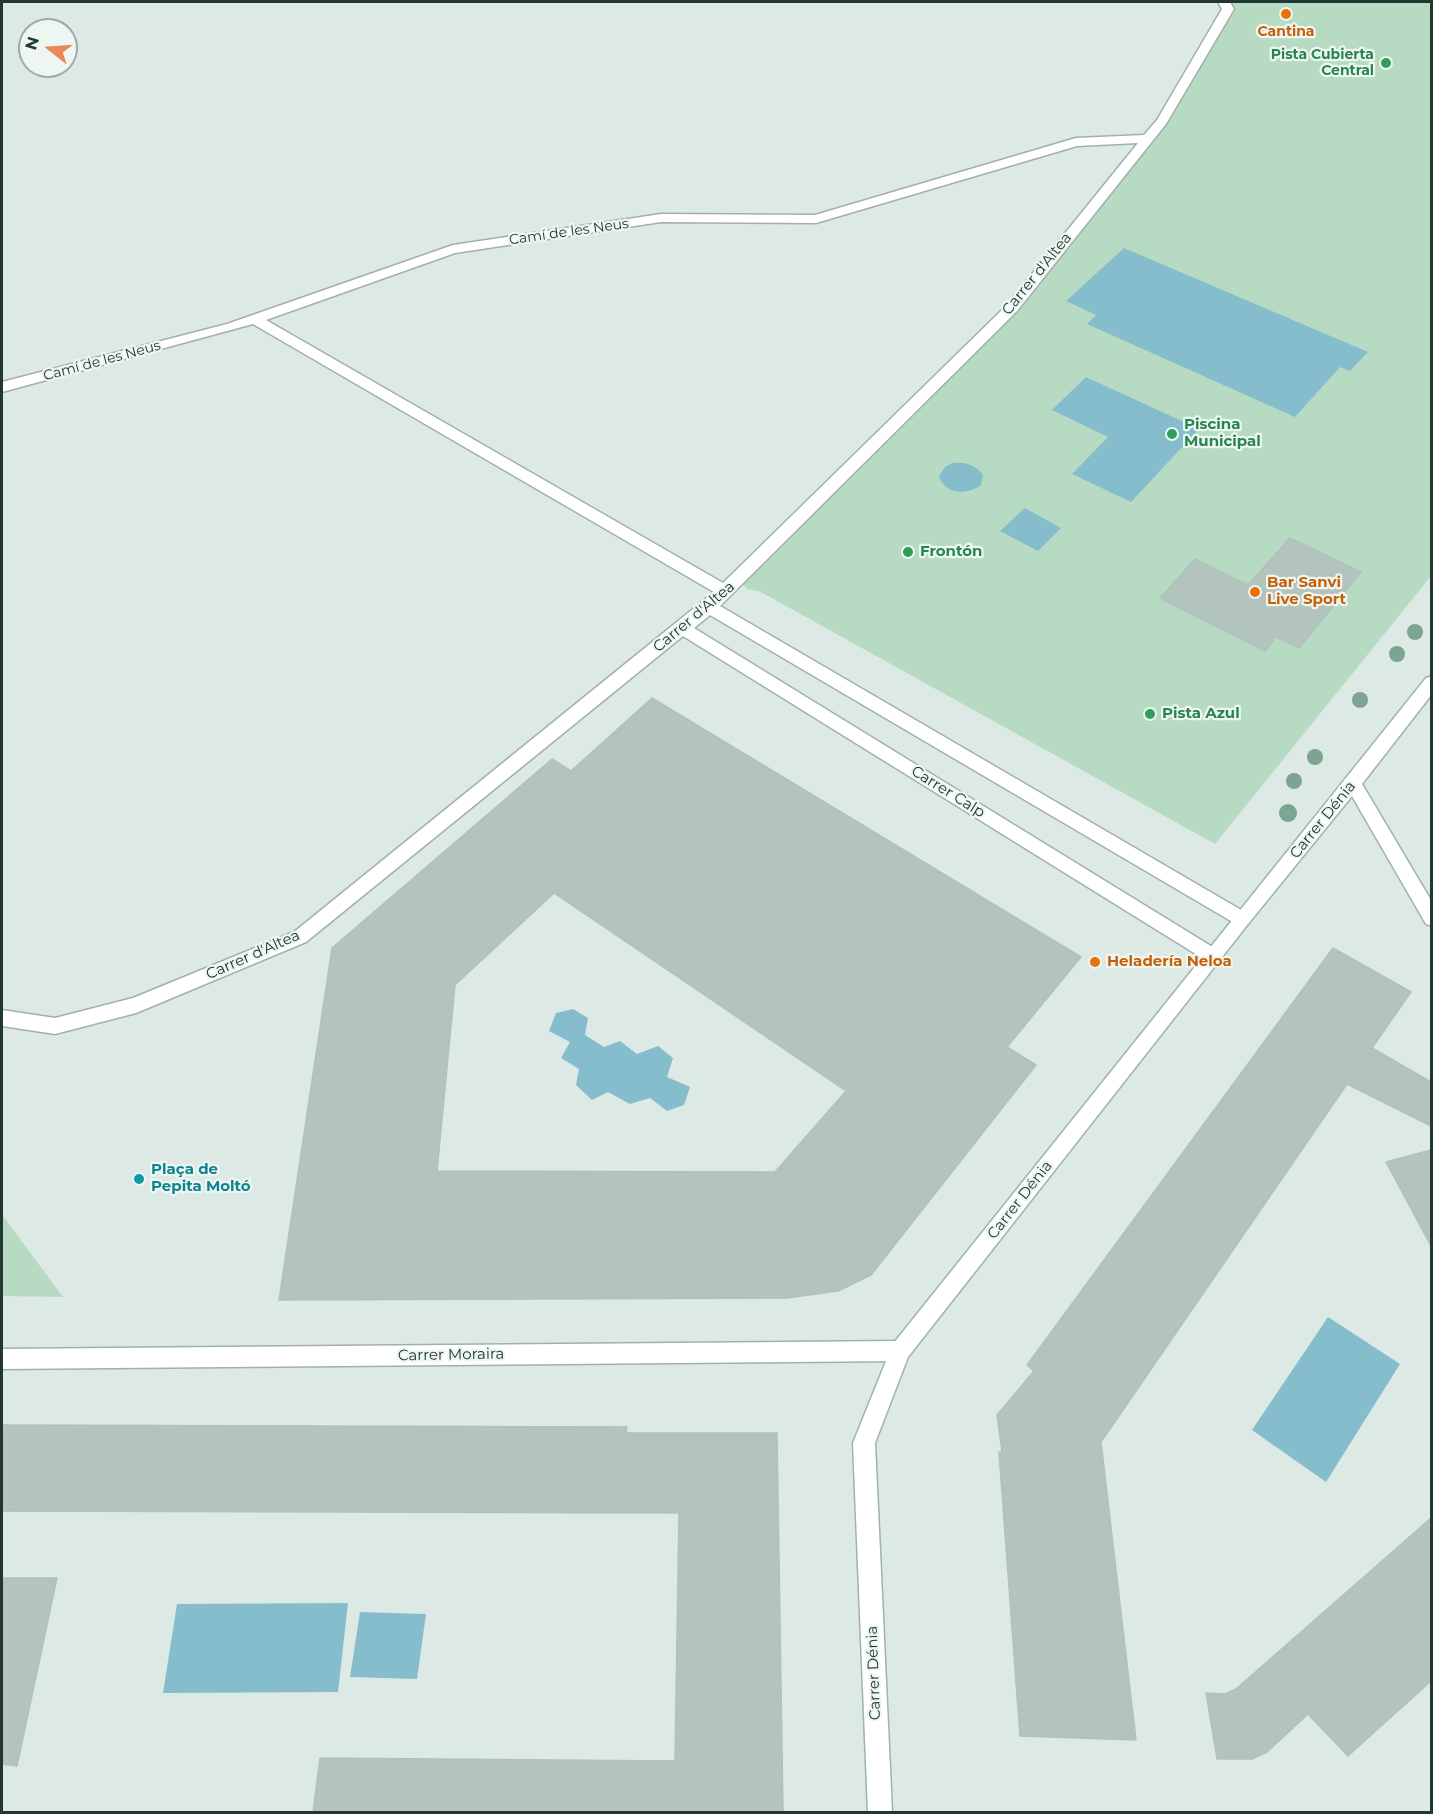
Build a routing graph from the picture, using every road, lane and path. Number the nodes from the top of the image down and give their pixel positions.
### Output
1 (1224, 2) edge
2 (1146, 139) junction
3 (254, 319) junction
4 (2, 387) edge
5 (724, 591) junction
6 (709, 607) junction
7 (682, 628) junction
8 (1431, 682) edge
9 (1353, 783) junction
10 (1242, 919) junction
11 (1431, 919) edge
12 (1213, 956) junction
13 (2, 1018) edge
14 (900, 1350) junction
15 (2, 1359) edge
16 (880, 1812) edge

1 - 2 street, Carrer d'Altea
2 - 3 street, Camí de les Neus
2 - 5 street, Carrer d'Altea
3 - 4 street, Camí de les Neus
3 - 5 street
5 - 6 street, Carrer d'Altea
6 - 7 street, Carrer d'Altea
6 - 10 street
7 - 12 street, Carrer Calp
7 - 13 street, Carrer d'Altea
8 - 9 street, Carrer Dénia
9 - 10 street, Carrer Dénia
9 - 11 street
10 - 12 street, Carrer Dénia
12 - 14 street, Carrer Dénia
14 - 15 street, Carrer Moraira
14 - 16 street, Carrer Dénia

